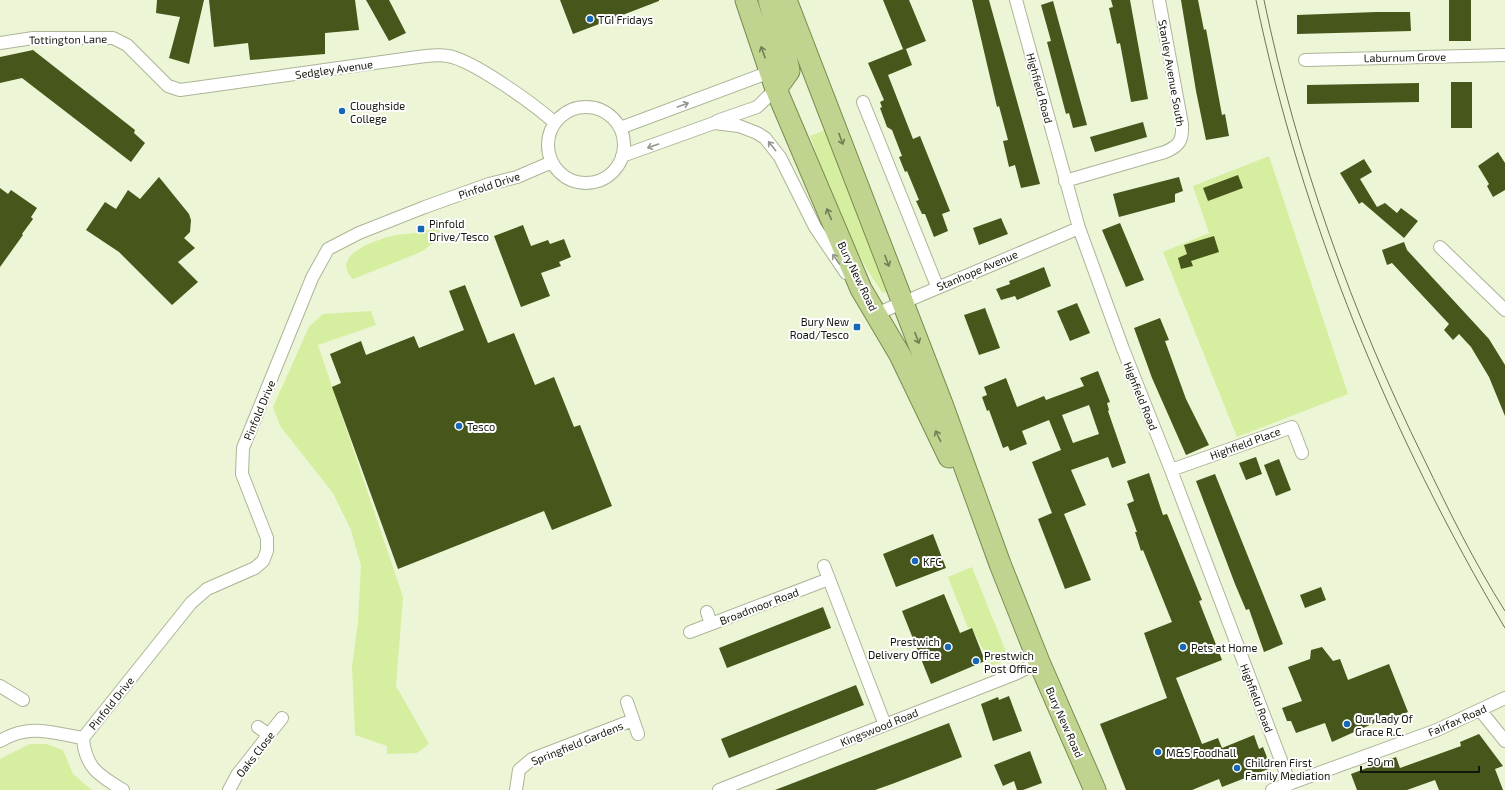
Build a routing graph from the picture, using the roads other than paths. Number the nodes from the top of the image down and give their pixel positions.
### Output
1 (746, 0) edge
2 (769, 0) edge
3 (786, 0) edge
4 (1016, 0) edge
5 (1159, 0) edge
6 (113, 38) joint
7 (0, 43) edge
8 (1505, 55) edge
9 (1305, 60) dead end
10 (814, 72) junction
11 (778, 77) junction
12 (863, 102) dead end
13 (555, 123) junction
14 (714, 123) junction
15 (620, 128) junction
16 (622, 156) junction
17 (552, 162) junction
18 (1065, 182) junction
19 (1079, 228) junction
20 (1440, 247) dead end
21 (937, 286) junction
22 (861, 288) junction
23 (903, 302) junction
24 (1505, 310) edge
25 (876, 314) junction
26 (1302, 453) dead end
27 (1171, 470) junction
28 (1000, 564) junction
29 (824, 566) dead end
30 (829, 580) junction
31 (707, 612) dead end
32 (712, 624) junction
33 (690, 632) dead end
34 (1039, 662) junction
35 (0, 686) edge
36 (1505, 698) edge
37 (23, 700) dead end
38 (626, 702) dead end
39 (1480, 710) junction
40 (282, 718) dead end
41 (633, 720) junction
42 (885, 725) junction
43 (258, 727) dead end
44 (638, 734) dead end
45 (269, 735) junction
46 (83, 738) junction
47 (0, 741) edge
48 (1505, 741) edge
49 (1290, 784) junction
50 (741, 786) edge
51 (123, 790) edge
52 (230, 790) edge
53 (516, 790) edge
54 (719, 790) edge
55 (1095, 790) edge
56 (1272, 790) edge

11 -> 1 highway, Bury New Road
2 - 11 highway
3 - 10 highway, Bury New Road
4 - 18 street, Highfield Road
5 - 18 street, Stanley Avenue South
6 - 7 street, Tottington Lane
6 - 13 street, Sedgley Avenue
8 - 9 street, Laburnum Grove
10 - 11 highway
10 -> 23 highway, Bury New Road
11 - 14 street
15 -> 11 street
22 -> 11 highway, Bury New Road
12 - 21 street
13 - 15 street
13 - 17 street
14 -> 16 street
22 -> 14 street
15 - 16 street
16 - 17 street
17 - 46 street, Pinfold Drive
18 - 19 street, Highfield Road
19 - 21 street, Stanhope Avenue
19 - 27 street, Highfield Road
20 - 24 street
21 - 23 street, Stanhope Avenue
22 - 25 highway, Bury New Road
23 - 25 street, Stanhope Avenue
23 -> 28 highway, Bury New Road
28 -> 25 highway, Bury New Road
26 - 27 street, Highfield Place
27 - 49 street, Highfield Road
28 - 34 highway, Bury New Road
29 - 30 street
30 - 32 street, Broadmoor Road
30 - 42 street
31 - 32 street
32 - 33 street, Broadmoor Road
34 - 42 street, Kingswood Road
34 - 55 highway, Bury New Road
35 - 37 street
36 - 39 street, Fairfax Road
38 - 41 street, Springfield Gardens
39 - 48 street
39 - 49 street, Fairfax Road
40 - 45 street, Oaks Close
41 - 44 street, Springfield Gardens
41 - 53 street, Springfield Gardens
42 - 50 street, Kingswood Road
43 - 45 street
45 - 52 street, Oaks Close
46 - 47 street
46 - 51 street, Pinfold Drive
49 - 56 street, Fairfax Road
50 - 54 street, Kingswood Road

